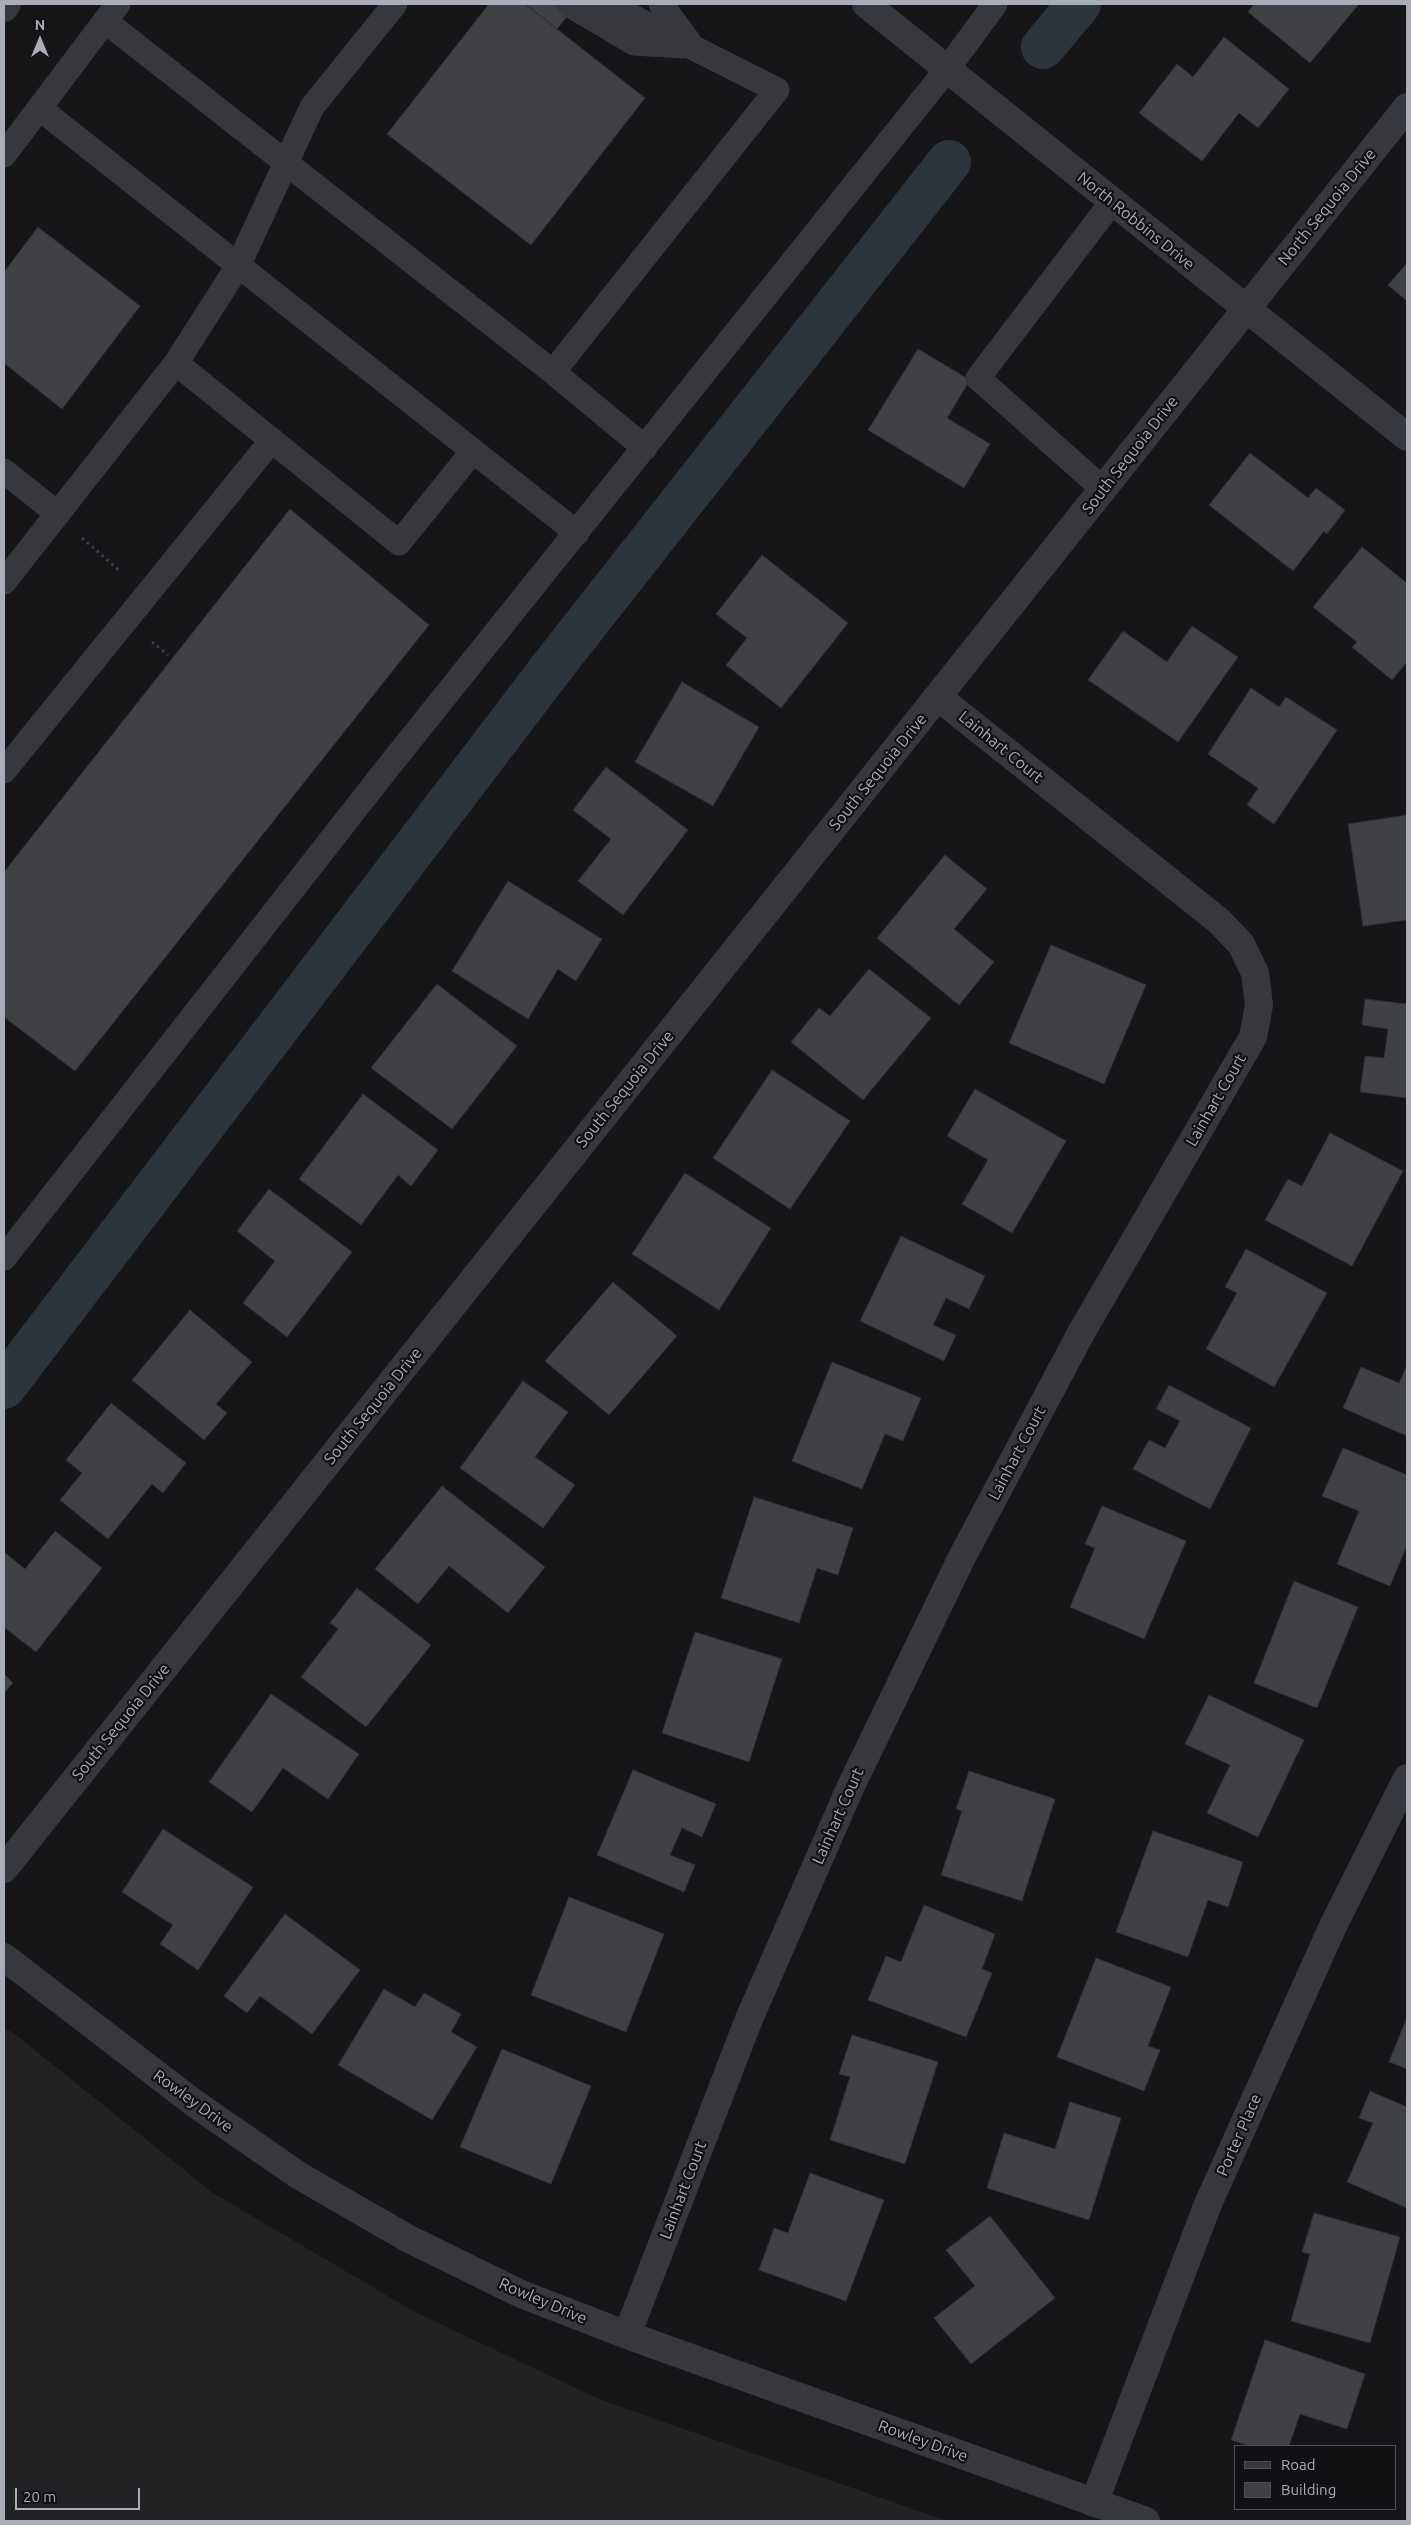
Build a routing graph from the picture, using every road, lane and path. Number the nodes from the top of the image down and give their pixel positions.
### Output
1 (7, 4) edge
2 (395, 4) edge
3 (568, 4) edge
4 (607, 4) edge
5 (661, 4) edge
6 (866, 4) edge
7 (995, 4) edge
8 (4, 8) edge
9 (112, 12) edge
10 (692, 46) junction
11 (948, 68) junction
12 (1407, 107) edge
13 (39, 108) junction
14 (4, 155) edge
15 (286, 162) junction
16 (1112, 202) junction
17 (238, 266) junction
18 (1246, 308) junction
19 (176, 363) junction
20 (553, 372) junction
21 (1407, 437) edge
22 (272, 440) junction
23 (645, 448) junction
24 (473, 451) junction
25 (4, 471) edge
26 (1103, 489) junction
27 (58, 514) junction
28 (577, 533) junction
29 (96, 550) dead end
30 (122, 573) dead end
31 (4, 582) edge
32 (148, 640) dead end
33 (168, 655) dead end
34 (938, 697) junction
35 (4, 771) edge
36 (6, 1250) edge
37 (1407, 1778) edge
38 (4, 1869) edge
39 (4, 1957) edge
40 (627, 2336) junction
41 (1094, 2503) junction
42 (1146, 2521) edge

1 - 8 street
2 - 15 lane
3 - 10 lane
4 - 10 lane
5 - 10 lane
6 - 11 street, North Robbins Drive
7 - 11 lane
9 - 13 lane
9 - 15 lane
10 - 20 lane
11 - 16 street, North Robbins Drive
11 - 23 lane
12 - 18 street, North Sequoia Drive
13 - 14 lane
13 - 17 lane
15 - 17 lane
15 - 20 lane
16 - 18 street, North Robbins Drive
16 - 26 lane
17 - 19 lane
17 - 24 lane
18 - 21 street, North Robbins Drive
18 - 26 street, South Sequoia Drive
19 - 22 lane
19 - 27 lane
20 - 23 lane
22 - 24 lane
22 - 35 lane
23 - 28 lane
24 - 28 lane
25 - 27 lane
26 - 34 street, South Sequoia Drive
27 - 31 lane
28 - 36 lane
29 - 30 path
32 - 33 path
34 - 38 street, South Sequoia Drive
34 - 40 street, Lainhart Court
37 - 41 street, Porter Place
39 - 40 street, Rowley Drive
40 - 41 street, Rowley Drive
41 - 42 street, Rowley Drive

